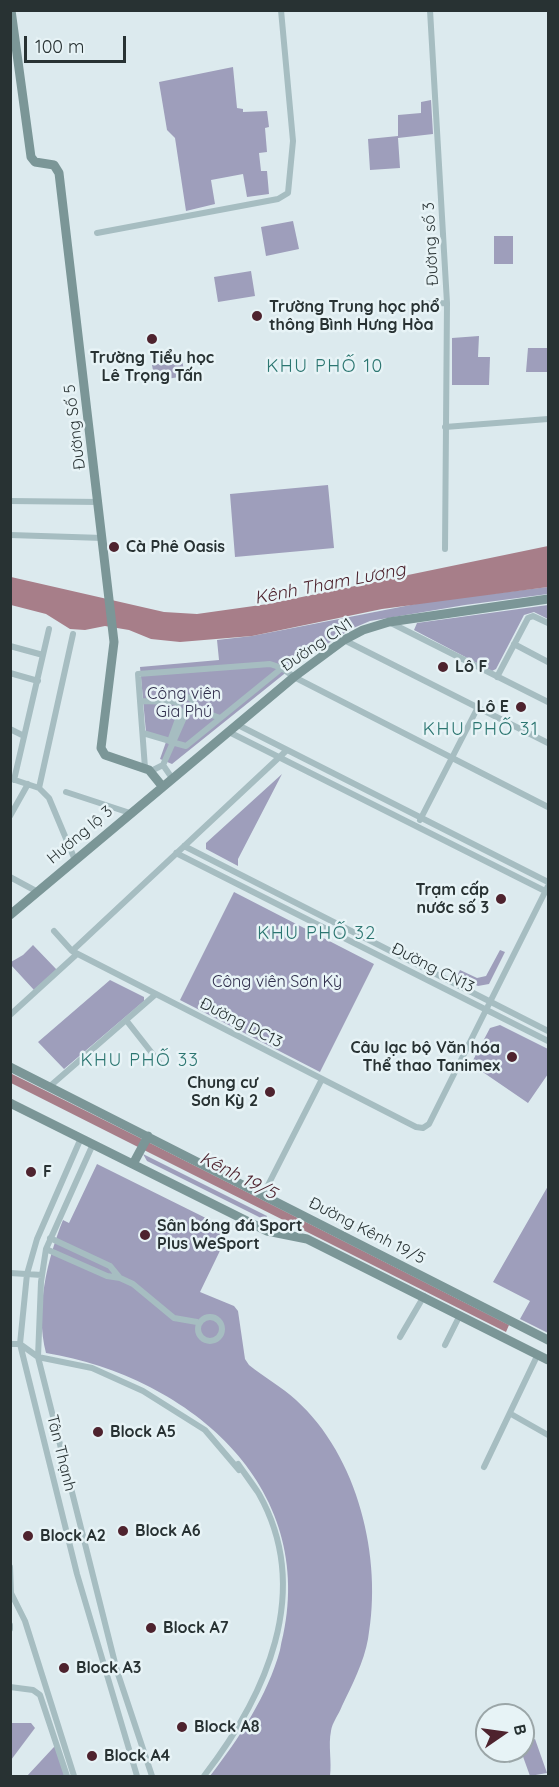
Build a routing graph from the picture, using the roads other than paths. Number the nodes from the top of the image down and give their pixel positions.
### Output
1 (11, 10) edge
2 (281, 10) edge
3 (430, 10) edge
4 (97, 233) dead end
5 (447, 303) junction
6 (416, 304) dead end
7 (549, 419) edge
8 (445, 427) junction
9 (10, 501) edge
10 (99, 502) junction
11 (10, 535) edge
12 (104, 538) junction
13 (445, 549) dead end
14 (549, 599) edge
15 (389, 622) junction
16 (549, 623) edge
17 (50, 629) dead end
18 (73, 634) dead end
19 (344, 640) junction
20 (514, 644) junction
21 (10, 646) edge
22 (43, 655) junction
23 (549, 662) edge
24 (282, 668) junction
25 (10, 673) edge
26 (497, 676) junction
27 (294, 677) junction
28 (38, 681) junction
29 (140, 701) junction
30 (178, 702) junction
31 (549, 702) edge
32 (478, 707) junction
33 (193, 708) junction
34 (184, 712) junction
35 (220, 718) junction
36 (238, 724) junction
37 (10, 729) edge
38 (229, 732) junction
39 (143, 733) junction
40 (24, 736) junction
41 (172, 743) junction
42 (549, 743) edge
43 (287, 750) junction
44 (279, 757) junction
45 (452, 758) junction
46 (163, 765) junction
47 (148, 770) junction
48 (12, 779) edge
49 (168, 781) junction
50 (28, 784) junction
51 (39, 788) junction
52 (66, 792) dead end
53 (549, 807) edge
54 (130, 813) junction
55 (10, 816) edge
56 (421, 818) junction
57 (417, 826) junction
58 (184, 846) junction
59 (176, 854) junction
60 (75, 860) junction
61 (10, 877) edge
62 (548, 888) edge
63 (36, 891) junction
64 (10, 915) edge
65 (54, 931) dead end
66 (75, 952) junction
67 (156, 994) junction
68 (490, 1002) junction
69 (486, 1010) junction
70 (10, 1015) edge
71 (126, 1020) junction
72 (549, 1031) edge
73 (549, 1041) edge
74 (159, 1062) dead end
75 (10, 1067) edge
76 (322, 1079) junction
77 (49, 1087) junction
78 (10, 1103) edge
79 (81, 1138) junction
80 (145, 1142) junction
81 (93, 1144) junction
82 (133, 1164) junction
83 (262, 1195) junction
84 (50, 1238) junction
85 (46, 1249) junction
86 (10, 1273) edge
87 (27, 1274) junction
88 (42, 1275) junction
89 (120, 1278) junction
90 (424, 1296) junction
91 (460, 1315) junction
92 (197, 1322) junction
93 (510, 1330) junction
94 (400, 1337) dead end
95 (549, 1340) edge
96 (10, 1344) edge
97 (20, 1344) junction
98 (445, 1345) dead end
99 (538, 1354) junction
100 (38, 1357) junction
101 (549, 1360) edge
102 (511, 1414) junction
103 (549, 1435) edge
104 (484, 1467) dead end
105 (10, 1567) edge
106 (10, 1624) edge
107 (10, 1629) edge
108 (10, 1687) edge
109 (67, 1776) edge
110 (74, 1776) edge
111 (137, 1776) edge
112 (152, 1776) edge
113 (204, 1776) edge

1 - 10 street, Đường Số 5
2 - 4 street
3 - 5 street, Đường số 3
5 - 6 street
5 - 8 street, Đường số 3
7 - 8 street
8 - 13 street, Đường số 3
9 - 10 street
10 - 12 street, Đường Số 5
11 - 12 street
12 - 47 street, Đường Số 5
14 - 15 street, Đường CN1
15 - 19 street, Đường CN1
15 - 26 street
16 - 20 street
17 - 22 street
18 - 51 street
19 - 27 street, Đường CN1
19 - 32 street
20 - 23 street
20 - 26 street
21 - 22 street
22 - 28 street
24 - 27 street
24 - 29 street
24 - 35 street
25 - 28 street
26 - 31 street
27 - 36 street, Đường CN1
27 - 45 street
28 - 40 street
29 - 30 street
29 - 39 street
30 - 33 street
30 - 34 street
32 - 42 street
32 - 45 street
33 - 34 street
33 - 35 street
34 - 41 street
35 - 41 street
36 - 38 street, Đường CN1
36 - 43 street
37 - 40 street
38 - 44 street
38 - 49 street, Đường CN1
39 - 41 street
39 - 47 street
40 - 48 street
41 - 46 street
43 - 44 street
43 - 56 street
44 - 57 street
44 - 58 street
45 - 53 street
45 - 56 street
46 - 47 street
46 - 49 street
47 - 49 street
48 - 50 street
49 - 54 street, Hương lộ 3
50 - 51 street
50 - 55 street
51 - 60 street
52 - 54 street
54 - 60 street, Hương lộ 3
56 - 57 street
56 - 62 street
57 - 62 street
58 - 59 street
58 - 68 street, Đường CN13
59 - 66 street
59 - 69 street, Đường CN13
60 - 63 street, Hương lộ 3
61 - 63 street
62 - 68 street
63 - 64 street, Hương lộ 3
65 - 66 street, Đường DC13
66 - 67 street, Đường DC13
66 - 70 street
67 - 71 street
67 - 76 street, Đường DC13
68 - 69 street
68 - 72 street, Đường CN13
69 - 73 street, Đường CN13
69 - 76 street, Đường DC13
71 - 74 street
71 - 77 street
75 - 77 street, Đường Kênh 19/5
76 - 83 street
77 - 80 street, Đường Kênh 19/5
78 - 79 street, Đường Kênh 19/5
79 - 81 street, Đường Kênh 19/5
79 - 87 street, Tân Thạnh
80 - 82 street
80 - 83 street, Đường Kênh 19/5
81 - 82 street, Đường Kênh 19/5
81 - 84 street, Tân Thạnh
82 - 90 street, Đường Kênh 19/5
83 - 93 street, Đường Kênh 19/5
84 - 85 street, Tân Thạnh
84 - 89 street
85 - 88 street, Tân Thạnh
85 - 89 street
86 - 87 street
87 - 88 street
87 - 97 street, Tân Thạnh
88 - 100 street, Tân Thạnh
89 - 92 street
90 - 91 street, Đường Kênh 19/5
90 - 94 street
91 - 93 street, Đường Kênh 19/5
91 - 98 street
92 - 92 street
93 - 95 street, Đường Kênh 19/5
93 - 99 street, Đường Kênh 19/5
96 - 97 street
97 - 100 street
97 - 111 street, Tân Thạnh
99 - 101 street, Đường Kênh 19/5
99 - 102 street
100 - 112 street, Tân Thạnh
100 - 113 street
102 - 103 street
102 - 104 street
105 - 110 street
106 - 107 street
108 - 109 street

